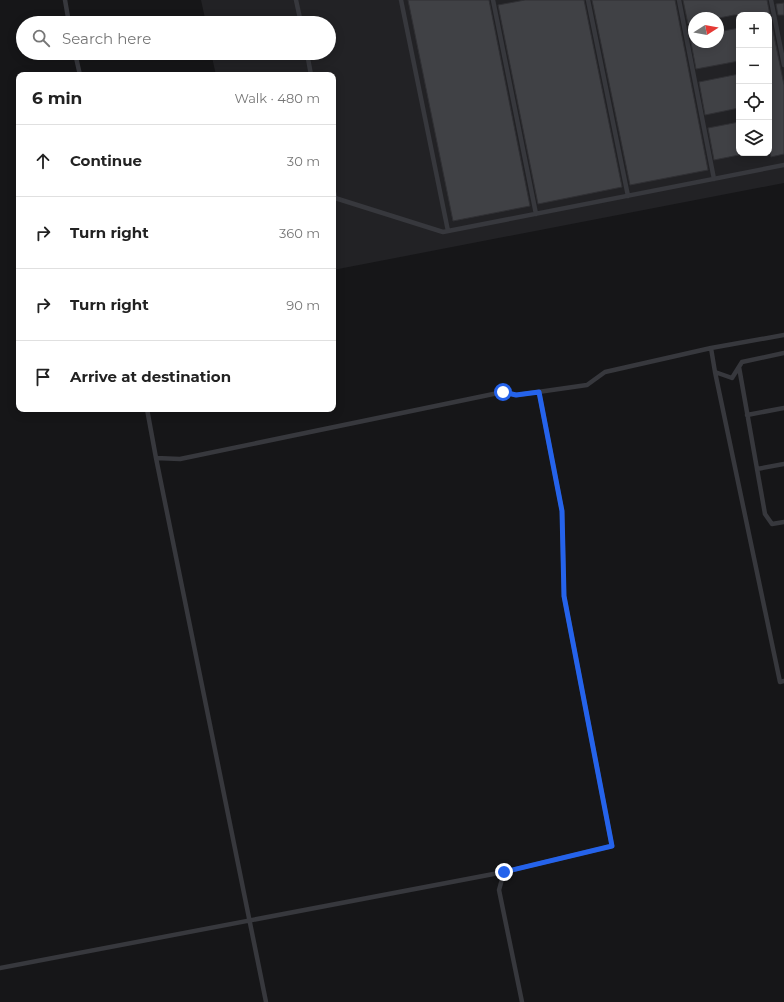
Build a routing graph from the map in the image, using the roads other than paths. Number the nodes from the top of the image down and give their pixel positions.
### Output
1 (65, 0) edge
2 (296, 0) edge
3 (401, 0) edge
4 (493, 0) edge
5 (588, 0) edge
6 (678, 0) edge
7 (771, 0) edge
8 (68, 16) edge
9 (299, 16) edge
10 (77, 60) edge
11 (308, 60) edge
12 (784, 65) edge
13 (79, 72) edge
14 (310, 72) edge
15 (784, 165) edge
16 (714, 179) junction
17 (628, 196) junction
18 (336, 198) edge
19 (536, 214) junction
20 (448, 231) junction
21 (784, 335) edge
22 (711, 348) junction
23 (784, 353) edge
24 (739, 367) junction
25 (715, 372) junction
26 (539, 392) junction
27 (784, 408) edge
28 (148, 412) edge
29 (747, 415) junction
30 (156, 458) junction
31 (784, 464) edge
32 (757, 469) junction
33 (784, 522) edge
34 (784, 681) edge
35 (504, 872) junction
36 (250, 921) junction
37 (0, 968) edge
38 (266, 1002) edge
39 (522, 1002) edge

1 - 8 lane
2 - 9 lane
3 - 20 lane
4 - 19 lane
5 - 17 lane
6 - 16 lane
7 - 12 lane
10 - 13 lane
11 - 14 lane
15 - 16 lane
16 - 17 lane
17 - 19 lane
18 - 20 lane
19 - 20 lane
21 - 22 lane
22 - 25 lane
22 - 26 lane
23 - 24 lane
24 - 25 lane
24 - 29 lane
25 - 34 lane
26 - 30 lane
26 - 35 lane
27 - 29 lane
28 - 30 lane
29 - 32 lane
30 - 36 lane
31 - 32 lane
32 - 33 lane
35 - 36 lane
35 - 39 lane
36 - 37 lane
36 - 38 lane

